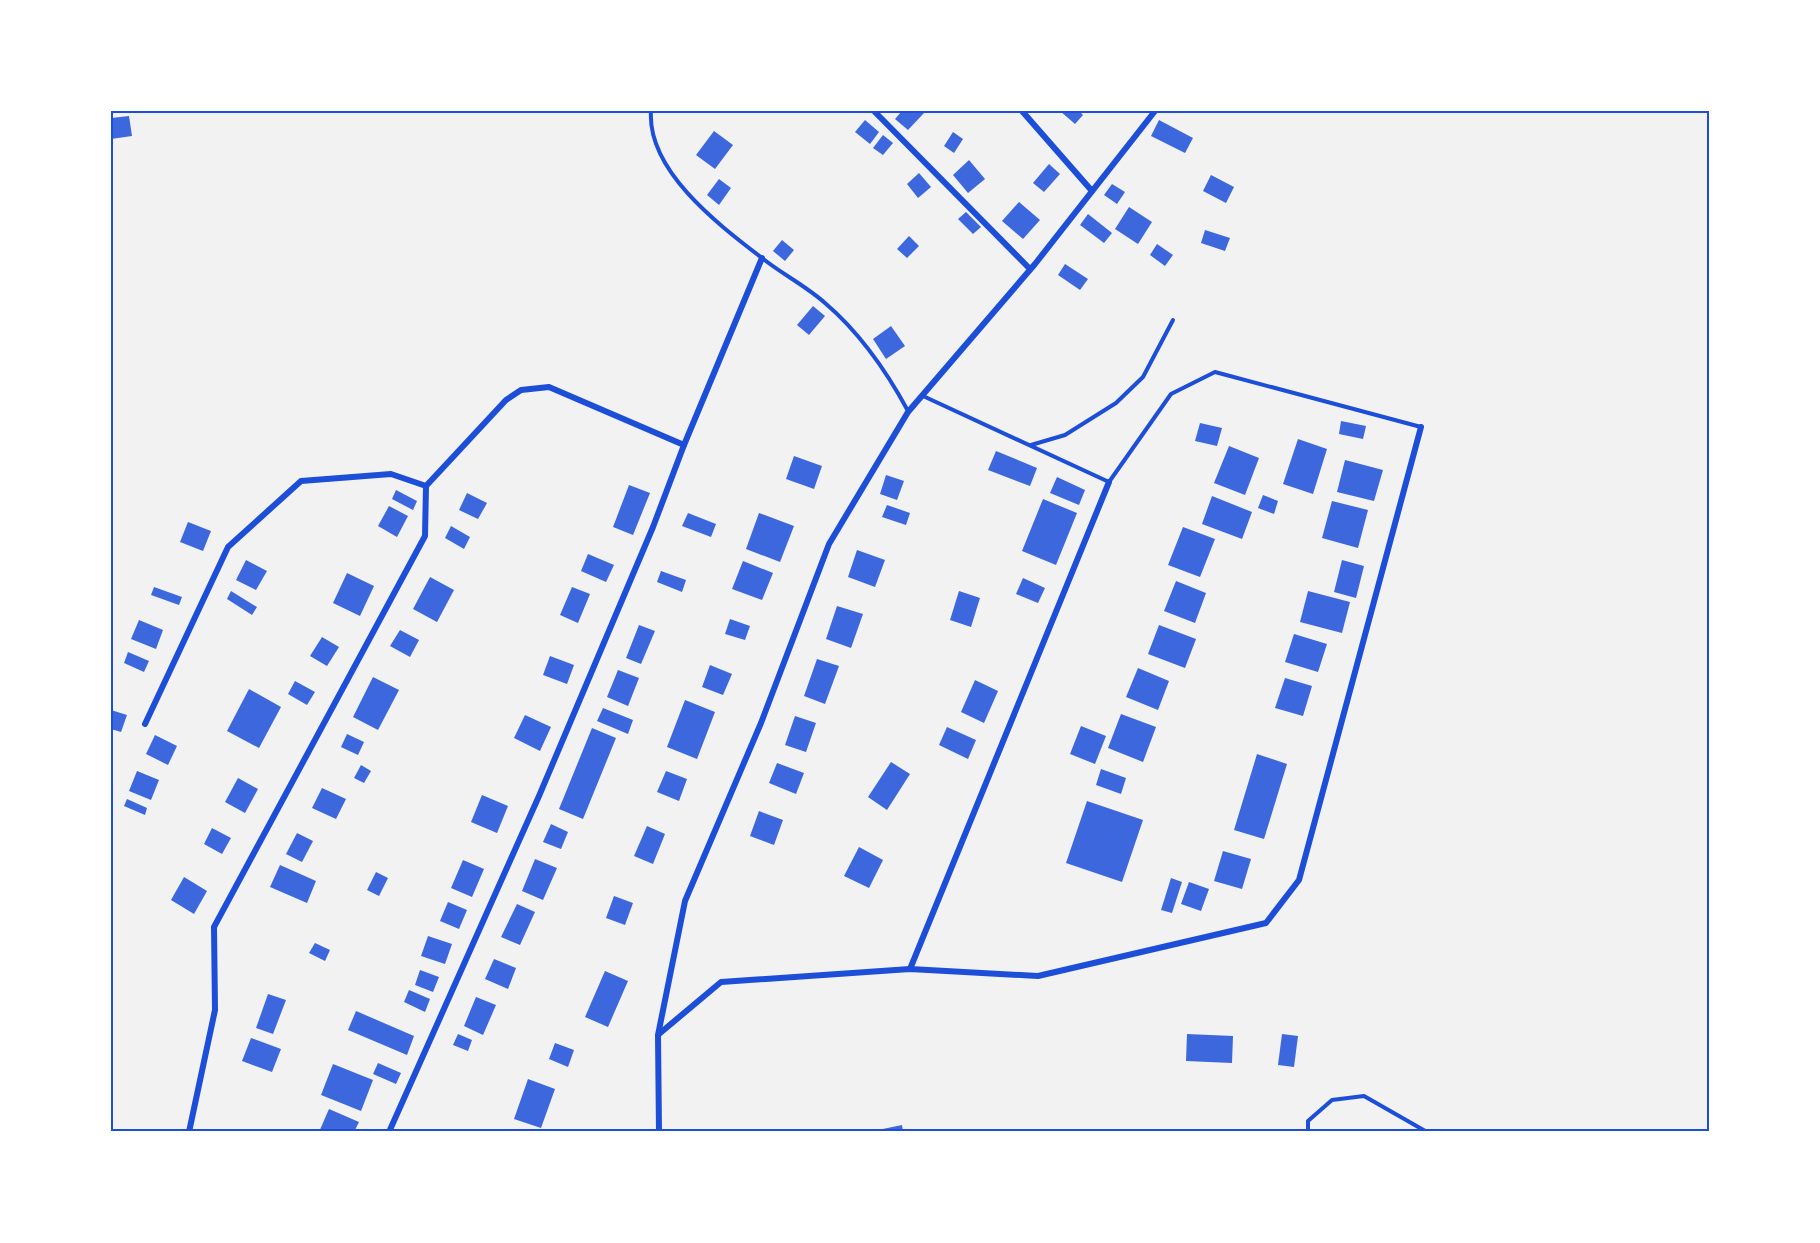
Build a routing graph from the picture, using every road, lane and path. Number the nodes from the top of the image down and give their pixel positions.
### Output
1 (651, 111) edge
2 (874, 111) edge
3 (1022, 111) edge
4 (1155, 111) edge
5 (1092, 191) junction
6 (762, 258) junction
7 (1030, 269) junction
8 (1173, 320) dead end
9 (922, 396) junction
10 (908, 412) junction
11 (1421, 427) joint
12 (684, 445) junction
13 (1030, 445) junction
14 (1109, 482) junction
15 (426, 486) junction
16 (145, 724) dead end
17 (910, 969) junction
18 (658, 1035) junction
19 (189, 1132) edge
20 (389, 1132) edge
21 (659, 1132) edge
22 (1308, 1132) edge
23 (1427, 1132) edge

1 - 6 lane
2 - 7 street
3 - 5 street
4 - 5 street
5 - 7 street
6 - 10 lane
6 - 12 street
7 - 9 street
8 - 13 lane
9 - 10 street
9 - 13 lane
10 - 18 street
11 - 14 lane
11 - 17 street
12 - 15 street
12 - 20 street
13 - 14 lane
14 - 17 street
15 - 16 street
15 - 19 street
17 - 18 street
18 - 21 street
22 - 23 lane

